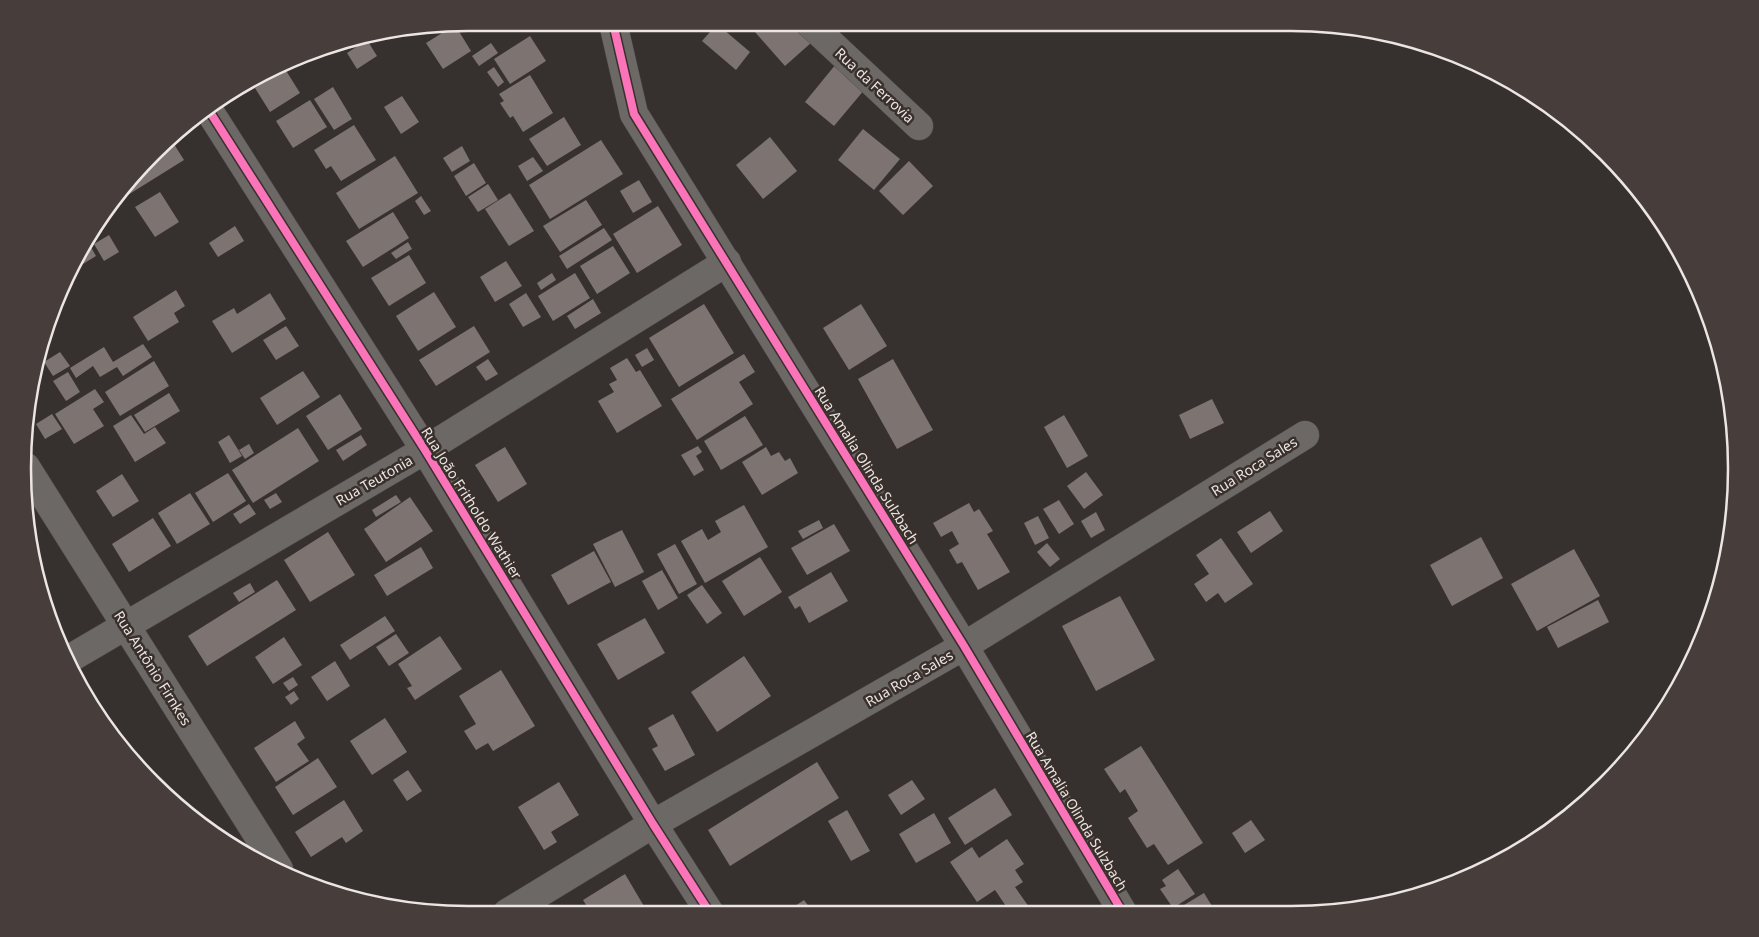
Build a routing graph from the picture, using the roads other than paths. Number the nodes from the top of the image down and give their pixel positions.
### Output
1 (615, 31) edge
2 (818, 31) edge
3 (212, 115) edge
4 (919, 126) dead end
5 (727, 262) junction
6 (1305, 435) dead end
7 (425, 450) junction
8 (31, 475) edge
9 (126, 625) junction
10 (964, 646) junction
11 (74, 656) edge
12 (653, 824) junction
13 (275, 861) edge
14 (518, 906) edge
15 (706, 906) edge
16 (1119, 906) edge

1 - 5 street, Rua Amalia Olinda Sulzbach
2 - 4 street, Rua da Ferrovia
3 - 7 street, Rua João Fritholdo Wathier
5 - 7 street, Rua Teutonia
5 - 10 street, Rua Amalia Olinda Sulzbach
6 - 10 street, Rua Roca Sales
7 - 9 street, Rua Teutonia
7 - 12 street, Rua João Fritholdo Wathier
8 - 9 street, Rua Antônio Firnkes
9 - 11 street, Rua Teutonia
9 - 13 street, Rua Antônio Firnkes
10 - 12 street, Rua Roca Sales
10 - 16 street, Rua Amalia Olinda Sulzbach
12 - 14 street, Rua Roca Sales
12 - 15 street, Rua João Fritholdo Wathier

